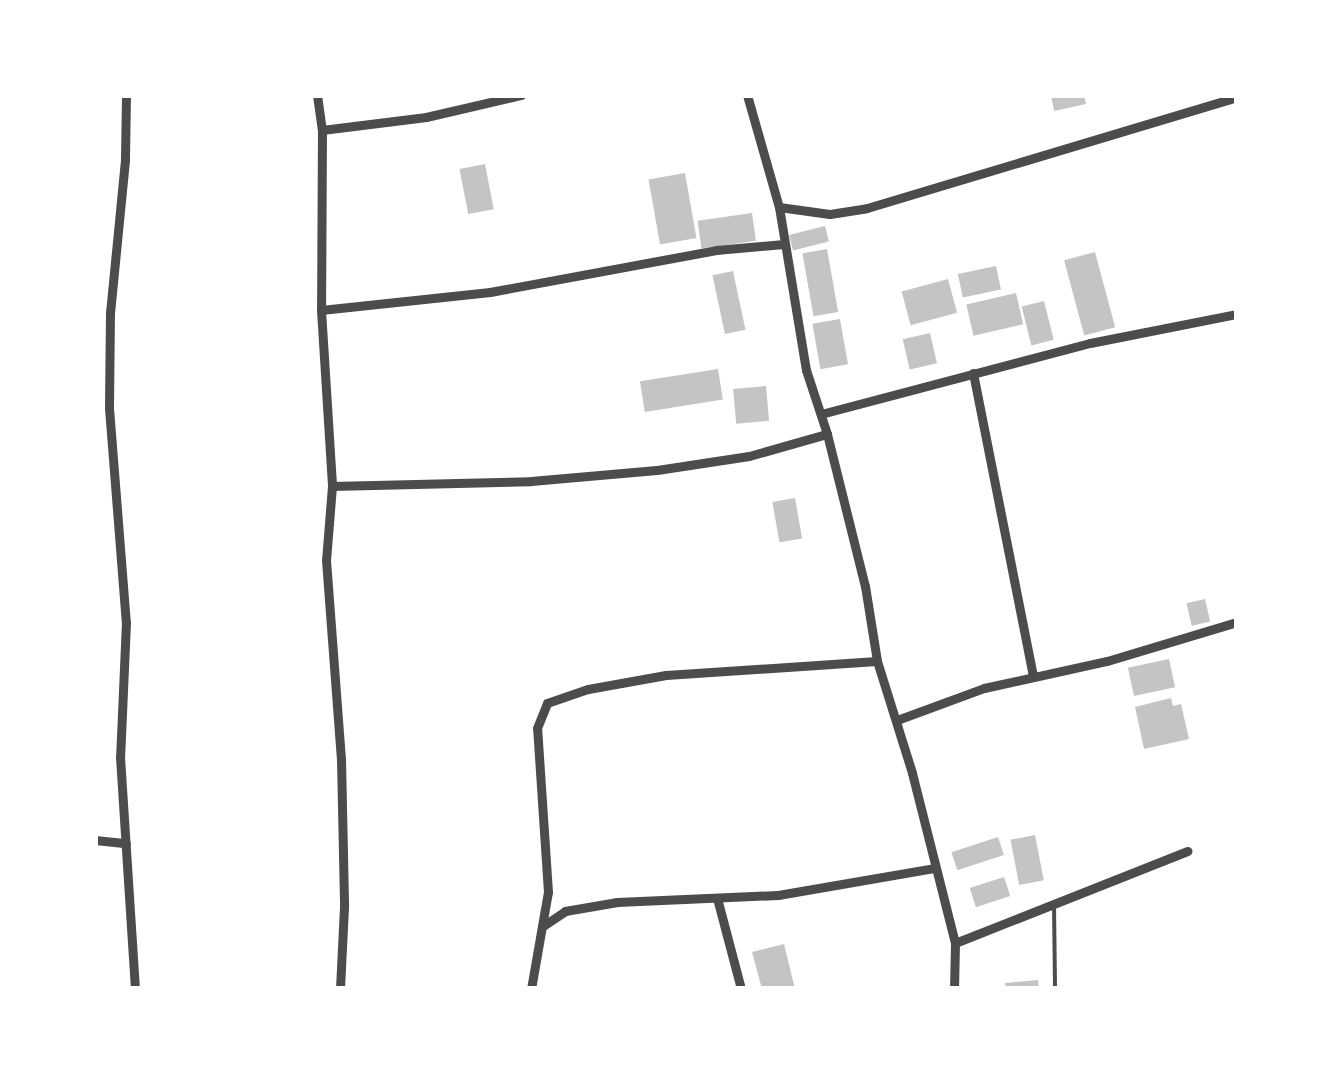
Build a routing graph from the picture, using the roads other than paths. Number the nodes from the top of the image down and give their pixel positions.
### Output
1 (126, 95) edge
2 (317, 95) edge
3 (521, 95) edge
4 (747, 95) edge
5 (1237, 98) edge
6 (322, 130) junction
7 (779, 207) junction
8 (784, 244) junction
9 (321, 310) junction
10 (1237, 314) edge
11 (974, 372) junction
12 (821, 414) junction
13 (827, 434) junction
14 (332, 486) junction
15 (1237, 622) edge
16 (877, 661) junction
17 (1033, 676) junction
18 (897, 720) junction
19 (95, 840) edge
20 (126, 843) junction
21 (1187, 850) dead end
22 (934, 868) junction
23 (717, 898) junction
24 (1054, 904) junction
25 (543, 926) junction
26 (954, 943) junction
27 (135, 989) edge
28 (340, 989) edge
29 (531, 989) edge
30 (741, 989) edge
31 (954, 989) edge
32 (1055, 989) edge

1 - 20 street
2 - 6 street
3 - 6 street
4 - 7 street
5 - 7 street
6 - 9 street
7 - 8 street
8 - 9 street
8 - 12 street
9 - 14 street
10 - 11 street
11 - 12 street
11 - 17 street
12 - 13 street
13 - 14 street
13 - 16 street
14 - 28 street
15 - 17 street
16 - 18 street
16 - 25 street
17 - 18 street
18 - 22 street
19 - 20 street
20 - 27 street
21 - 24 street
22 - 23 street
22 - 26 street
23 - 25 street
23 - 30 street
24 - 26 street
24 - 32 lane
25 - 29 street
26 - 31 street

